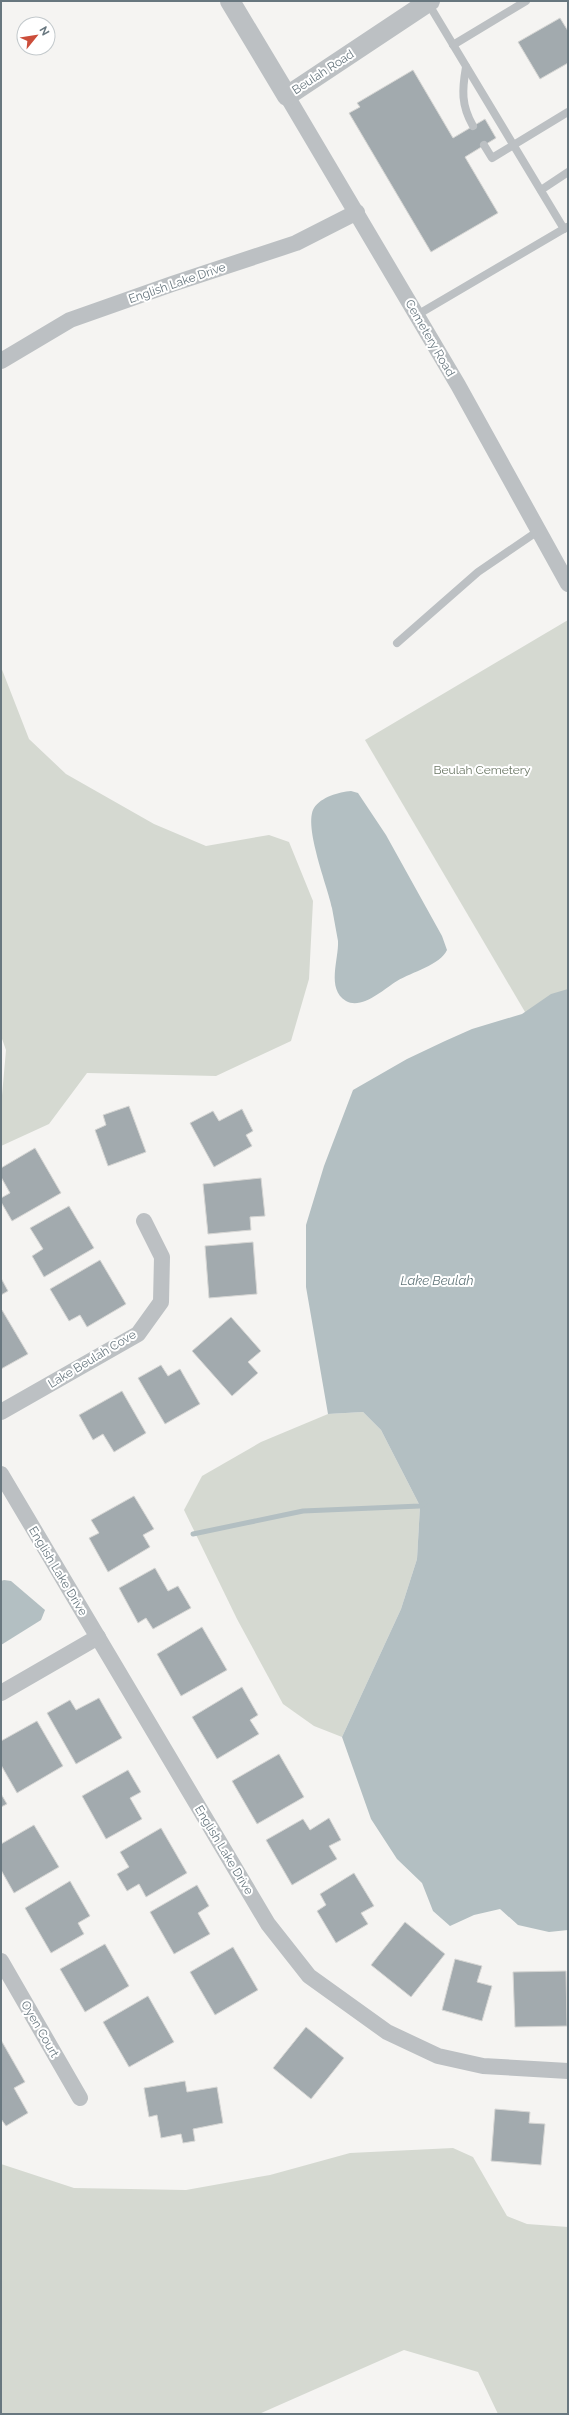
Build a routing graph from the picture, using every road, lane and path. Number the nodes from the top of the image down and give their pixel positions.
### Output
1 (230, 1) edge
2 (526, 1) edge
3 (429, 2) edge
4 (453, 45) junction
5 (466, 67) junction
6 (287, 96) junction
7 (568, 112) edge
8 (473, 126) dead end
9 (484, 145) dead end
10 (514, 145) junction
11 (568, 172) edge
12 (541, 190) junction
13 (357, 212) junction
14 (566, 228) edge
15 (417, 315) junction
16 (1, 362) edge
17 (538, 531) junction
18 (568, 584) edge
19 (397, 643) dead end
20 (144, 1221) dead end
21 (1, 1412) edge
22 (1, 1474) edge
23 (98, 1637) junction
24 (1, 1693) edge
25 (1, 1961) edge
26 (568, 2070) edge
27 (80, 2098) dead end

1 - 6 street, Beulah Road
2 - 4 lane
3 - 4 lane
3 - 6 street, Beulah Road
4 - 5 lane
5 - 8 lane
5 - 10 lane
6 - 13 street, Cemetery Road
7 - 10 lane
9 - 10 lane
10 - 12 lane
11 - 12 lane
12 - 14 lane
13 - 15 street, Cemetery Road
13 - 16 street, English Lake Drive
14 - 15 lane
15 - 17 street, Cemetery Road
17 - 18 street, Cemetery Road
17 - 19 lane
20 - 21 street, Lake Beulah Cove
22 - 23 street, English Lake Drive
23 - 24 street
23 - 26 street, English Lake Drive
25 - 27 street, Oyen Court

